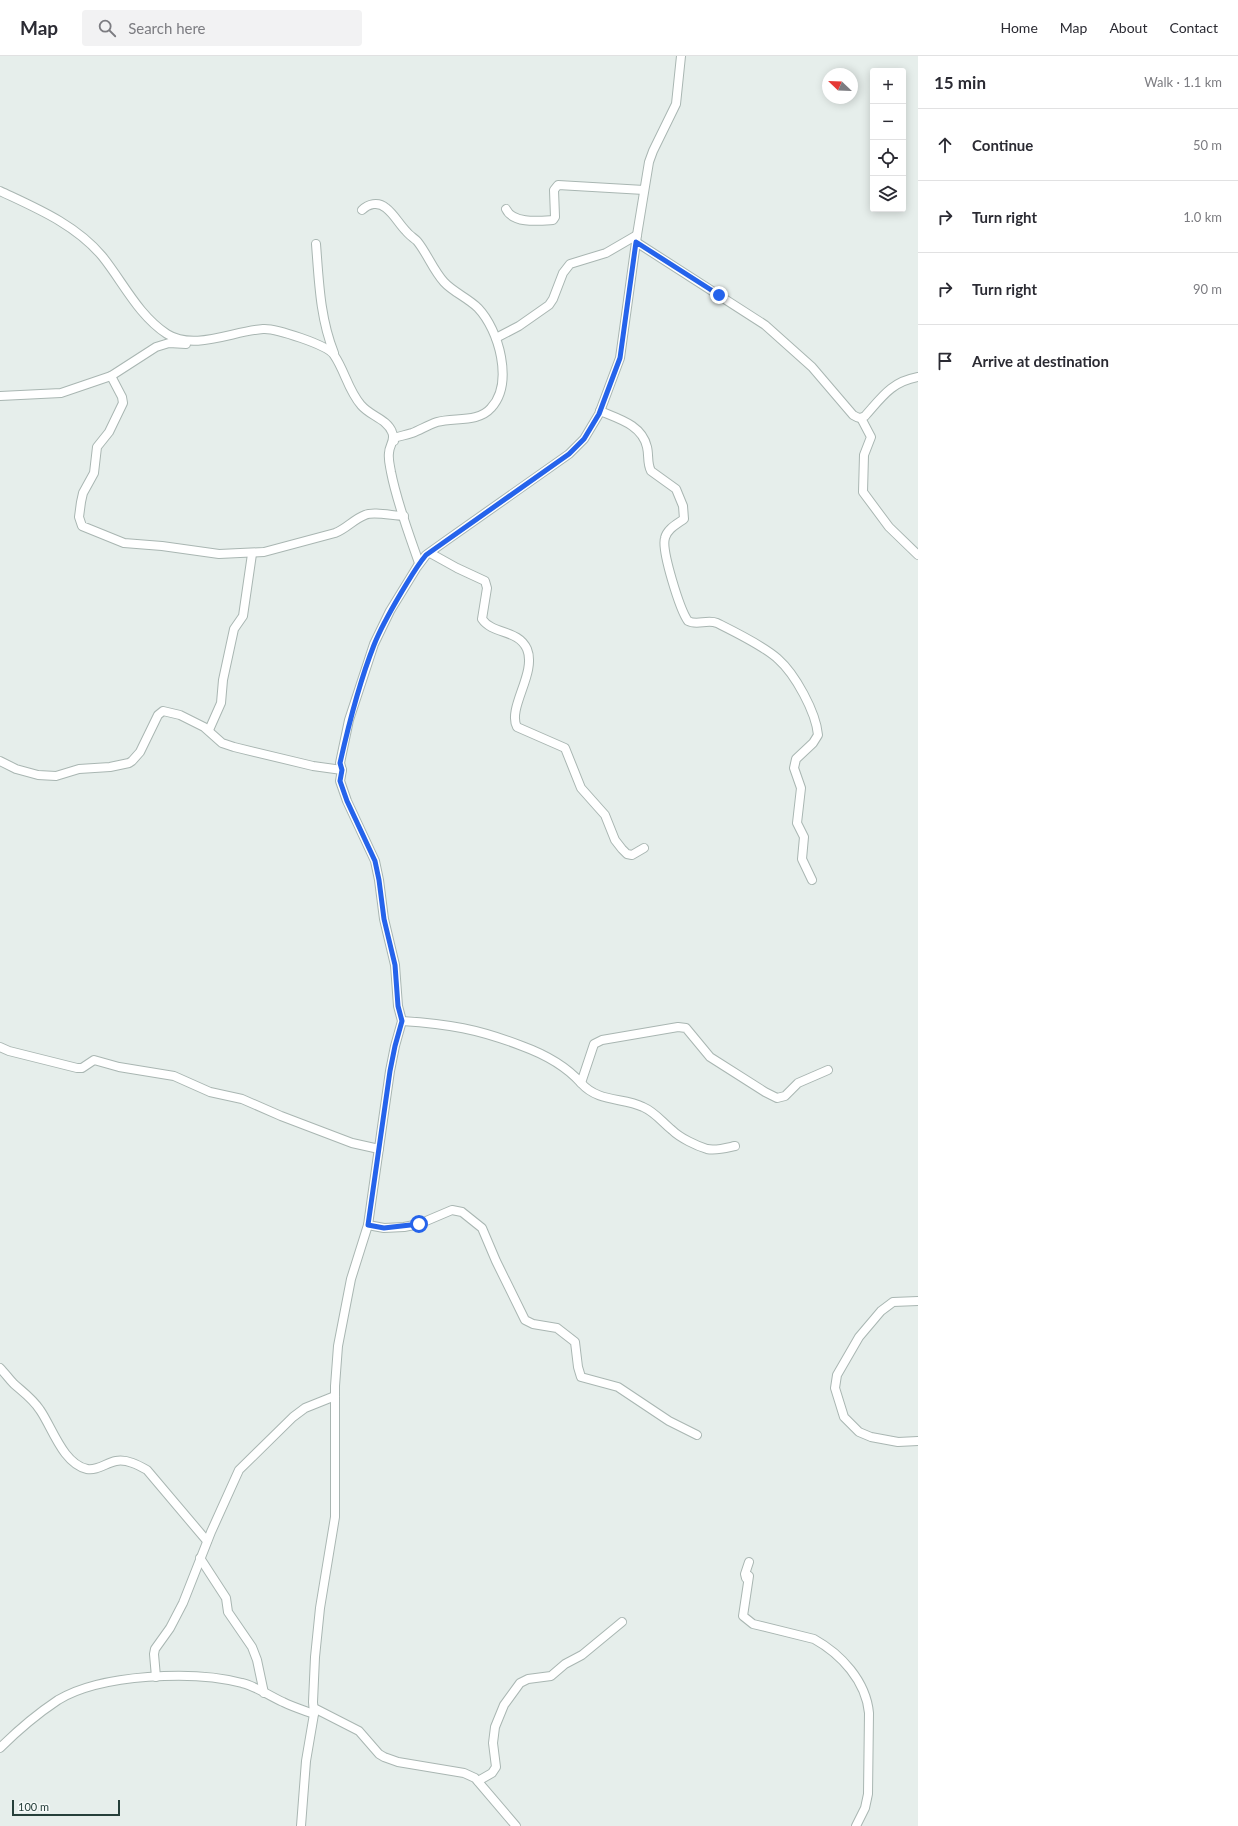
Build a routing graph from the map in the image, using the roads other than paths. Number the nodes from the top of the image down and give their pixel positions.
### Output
1 (681, 56) edge
2 (644, 190) junction
3 (0, 191) edge
4 (506, 209) dead end
5 (362, 210) dead end
6 (636, 239) junction
7 (316, 244) dead end
8 (496, 338) junction
9 (200, 341) junction
10 (334, 353) junction
11 (111, 376) junction
12 (918, 377) edge
13 (0, 396) edge
14 (600, 411) junction
15 (861, 418) junction
16 (394, 441) junction
17 (404, 516) junction
18 (430, 553) junction
19 (252, 554) junction
20 (918, 555) edge
21 (419, 563) junction
22 (209, 730) junction
23 (0, 761) edge
24 (342, 770) junction
25 (644, 848) dead end
26 (812, 880) dead end
27 (402, 1021) junction
28 (0, 1047) edge
29 (828, 1070) dead end
30 (581, 1083) junction
31 (735, 1146) dead end
32 (379, 1149) junction
33 (368, 1225) junction
34 (918, 1300) edge
35 (0, 1368) edge
36 (335, 1396) junction
37 (697, 1435) dead end
38 (918, 1441) edge
39 (207, 1541) junction
40 (200, 1558) junction
41 (749, 1562) dead end
42 (622, 1622) dead end
43 (156, 1677) junction
44 (264, 1693) junction
45 (314, 1711) junction
46 (0, 1748) edge
47 (478, 1781) junction
48 (301, 1826) edge
49 (516, 1826) edge
50 (856, 1826) edge

1 - 2 street
2 - 4 street
2 - 6 street
3 - 9 street
5 - 8 street
6 - 8 street
6 - 14 street
6 - 15 street
7 - 10 street
8 - 16 street
9 - 10 street
9 - 11 street
10 - 16 street
11 - 13 street
11 - 19 street
12 - 15 street
14 - 18 street
14 - 26 street
15 - 20 street
16 - 17 street
17 - 19 street
17 - 21 street
18 - 21 street
18 - 25 street
19 - 22 street
21 - 24 street
22 - 23 street
22 - 24 street
24 - 27 street
27 - 30 street
27 - 32 street
28 - 32 street
29 - 30 street
30 - 31 street
32 - 33 street
33 - 36 street
33 - 37 street
34 - 38 street
35 - 39 street
36 - 39 street
36 - 45 street
39 - 40 street
40 - 43 street
40 - 44 street
41 - 50 street
42 - 47 street
43 - 44 street
43 - 46 street
44 - 45 street
45 - 47 street
45 - 48 street
47 - 49 street

